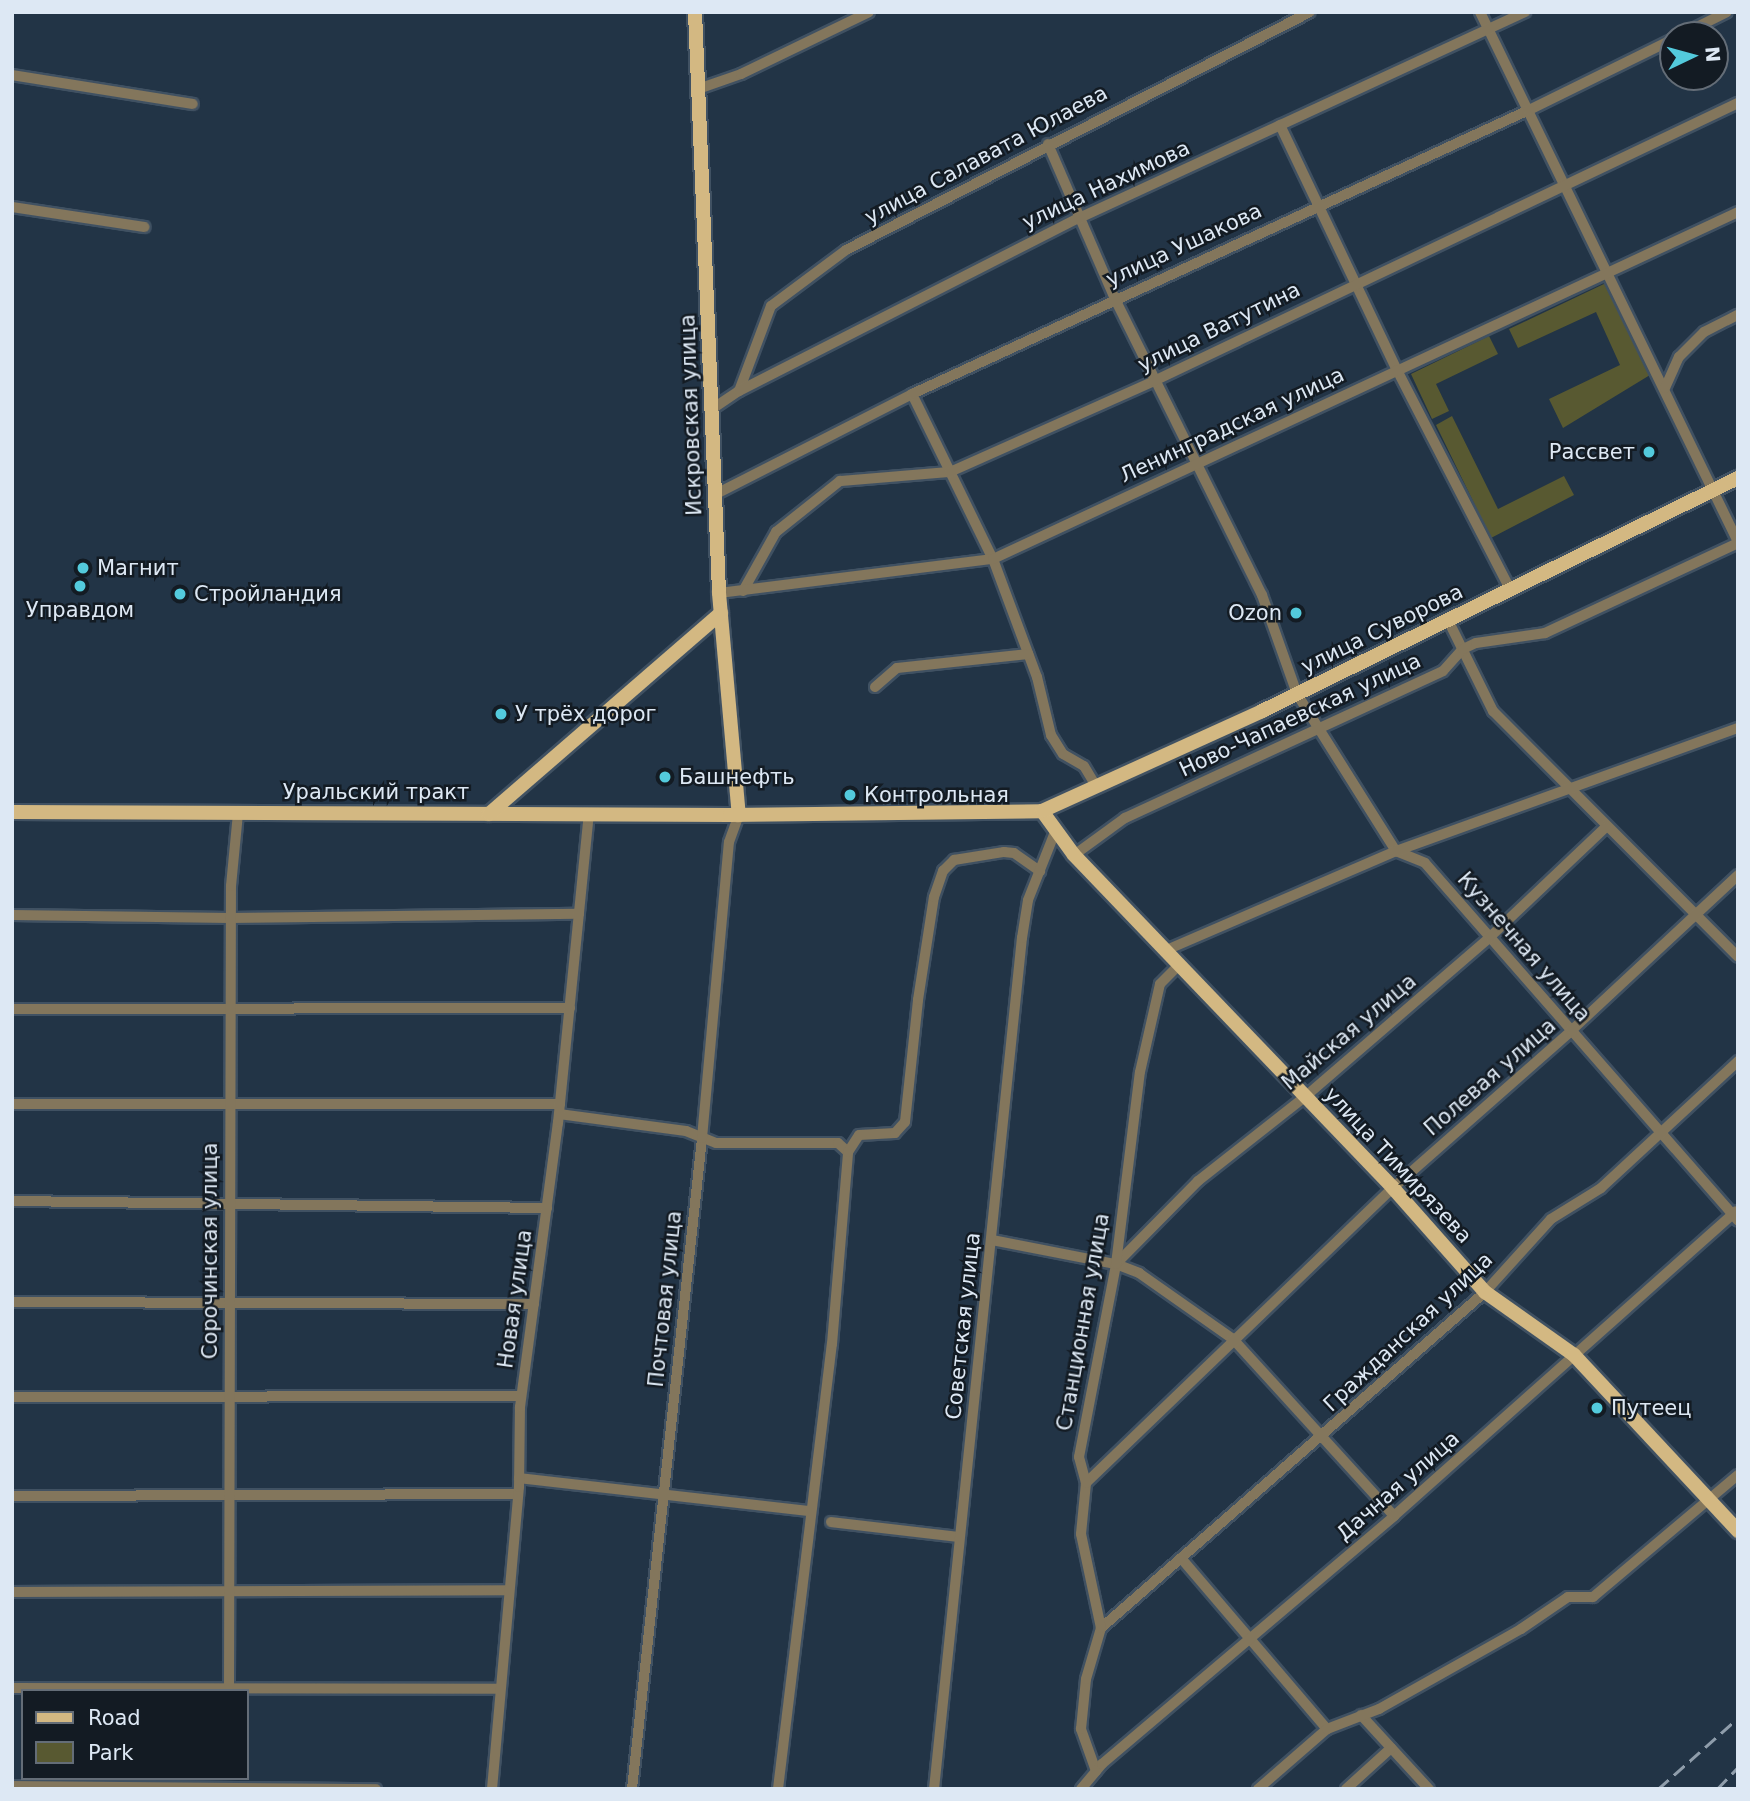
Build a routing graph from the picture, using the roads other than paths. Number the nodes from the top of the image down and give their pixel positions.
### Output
1 (695, 12) edge
2 (869, 12) edge
3 (1310, 12) edge
4 (1480, 12) edge
5 (1526, 12) edge
6 (1727, 12) edge
7 (1709, 21) edge
8 (1489, 30) junction
9 (1659, 46) edge
10 (12, 75) edge
11 (698, 89) junction
12 (1738, 103) edge
13 (193, 104) dead end
14 (1529, 110) junction
15 (1280, 125) junction
16 (1048, 144) junction
17 (1567, 187) junction
18 (1318, 204) junction
19 (12, 207) edge
20 (1738, 212) edge
21 (1077, 219) junction
22 (144, 227) dead end
23 (1611, 275) junction
24 (1356, 283) junction
25 (1115, 299) junction
26 (1738, 315) edge
27 (1397, 370) junction
28 (1154, 380) junction
29 (1665, 388) junction
30 (739, 391) junction
31 (912, 394) junction
32 (712, 410) junction
33 (1196, 461) junction
34 (950, 471) junction
35 (1738, 478) edge
36 (1714, 489) junction
37 (716, 494) junction
38 (1738, 542) edge
39 (993, 559) junction
40 (1510, 589) junction
41 (743, 591) junction
42 (719, 593) junction
43 (720, 613) junction
44 (1448, 620) junction
45 (1462, 649) junction
46 (1028, 654) junction
47 (875, 687) dead end
48 (1297, 694) junction
49 (1738, 728) edge
50 (1320, 729) junction
51 (1096, 786) junction
52 (1568, 789) junction
53 (1042, 811) junction
54 (12, 812) edge
55 (238, 813) junction
56 (489, 814) junction
57 (589, 814) junction
58 (739, 815) junction
59 (1606, 827) junction
60 (1055, 832) junction
61 (1395, 851) junction
62 (1074, 855) junction
63 (1041, 871) junction
64 (1738, 875) edge
65 (579, 914) junction
66 (12, 915) edge
67 (1696, 916) junction
68 (230, 918) junction
69 (1490, 937) junction
70 (1164, 951) junction
71 (1738, 957) edge
72 (1178, 966) junction
73 (570, 1008) junction
74 (12, 1009) edge
75 (230, 1010) junction
76 (1572, 1030) junction
77 (1738, 1061) edge
78 (1306, 1096) junction
79 (12, 1104) edge
80 (230, 1104) junction
81 (560, 1109) junction
82 (1662, 1132) junction
83 (702, 1138) junction
84 (848, 1152) junction
85 (1393, 1188) junction
86 (12, 1200) edge
87 (230, 1205) junction
88 (547, 1208) junction
89 (1736, 1214) edge
90 (992, 1240) junction
91 (1116, 1264) junction
92 (1485, 1292) junction
93 (12, 1302) edge
94 (229, 1303) junction
95 (534, 1304) junction
96 (1233, 1339) junction
97 (1574, 1355) junction
98 (229, 1395) junction
99 (522, 1396) junction
100 (12, 1397) edge
101 (1321, 1438) junction
102 (1738, 1475) edge
103 (519, 1478) junction
104 (1086, 1483) junction
105 (518, 1494) junction
106 (662, 1494) junction
107 (12, 1496) edge
108 (228, 1497) junction
109 (1709, 1501) junction
110 (810, 1511) junction
111 (1394, 1516) junction
112 (831, 1522) dead end
113 (1738, 1531) edge
114 (958, 1537) junction
115 (1181, 1558) junction
116 (508, 1590) junction
117 (12, 1592) edge
118 (228, 1593) junction
119 (1101, 1628) junction
120 (1250, 1638) junction
121 (12, 1688) edge
122 (229, 1689) edge
123 (498, 1689) junction
124 (1361, 1715) junction
125 (1327, 1729) junction
126 (1391, 1748) junction
127 (1096, 1771) junction
128 (231, 1785) edge
129 (12, 1786) edge
130 (1421, 1786) edge
131 (376, 1789) edge
132 (492, 1789) edge
133 (632, 1789) edge
134 (778, 1789) edge
135 (934, 1789) edge
136 (1081, 1789) edge
137 (1258, 1789) edge
138 (1346, 1789) edge

1 - 11 main road, Искровская улица
2 - 11 street
3 - 16 street, улица Салавата Юлаева
4 - 8 street
5 - 8 street, улица Нахимова
6 - 7 street
8 - 14 street
8 - 15 street, улица Нахимова
9 - 14 street, улица Ушакова
10 - 13 street
11 - 32 main road, Искровская улица
12 - 17 street, улица Ватутина
14 - 17 street
14 - 18 street, улица Ушакова
15 - 18 street
15 - 21 street, улица Нахимова
16 - 21 street
16 - 30 street, улица Салавата Юлаева
17 - 23 street
17 - 24 street, улица Ватутина
18 - 24 street
18 - 25 street, улица Ушакова
19 - 22 street
20 - 23 street, Ленинградская улица
21 - 25 street
21 - 30 street, улица Нахимова
23 - 27 street, Ленинградская улица
23 - 29 street
24 - 27 street
24 - 28 street, улица Ватутина
25 - 28 street
25 - 31 street, улица Ушакова
26 - 29 street
27 - 33 street, Ленинградская улица
27 - 40 street
28 - 33 street
28 - 34 street, улица Ватутина
29 - 36 street
30 - 32 street, улица Нахимова
31 - 34 street
31 - 37 street, улица Ушакова
32 - 37 main road, Искровская улица
33 - 39 street, Ленинградская улица
33 - 48 street
34 - 39 street
34 - 41 street, улица Ватутина
35 - 36 main road, улица Суворова
36 - 38 street
36 - 40 main road, улица Суворова
37 - 42 main road, Искровская улица
38 - 45 street
39 - 41 street, Ленинградская улица
39 - 46 street
40 - 44 main road, улица Суворова
41 - 42 street, Ленинградская улица
42 - 43 main road, Искровская улица
43 - 56 main road
43 - 58 main road, Искровская улица
44 - 45 street
44 - 48 main road, улица Суворова
45 - 50 street, Ново-Чапаевская улица
45 - 52 street
46 - 47 street
46 - 51 street
48 - 50 street
48 - 51 main road, улица Суворова
49 - 52 street
50 - 61 street
50 - 62 street, Ново-Чапаевская улица
51 - 53 main road, улица Суворова
52 - 59 street
52 - 61 street
53 - 58 main road, Уральский тракт
53 - 60 main road, улица Тимирязева
54 - 55 main road, Уральский тракт
55 - 56 main road, Уральский тракт
55 - 68 street, Сорочинская улица
56 - 57 main road, Уральский тракт
57 - 58 main road, Уральский тракт
57 - 65 street, Новая улица
58 - 83 street, Почтовая улица
59 - 67 street
59 - 69 street, Майская улица
60 - 62 main road, улица Тимирязева
60 - 63 street, Советская улица
61 - 69 street, Кузнечная улица
61 - 70 street
62 - 70 main road, улица Тимирязева
63 - 84 street
63 - 90 street, Советская улица
64 - 67 street, Полевая улица
65 - 68 street
65 - 73 street, Новая улица
66 - 68 street
67 - 71 street
67 - 76 street, Полевая улица
68 - 75 street, Сорочинская улица
69 - 76 street, Кузнечная улица
69 - 78 street, Майская улица
70 - 72 main road, улица Тимирязева
72 - 78 main road, улица Тимирязева
72 - 91 street, Станционная улица
73 - 75 street
73 - 81 street, Новая улица
74 - 75 street
75 - 80 street, Сорочинская улица
76 - 82 street, Кузнечная улица
76 - 85 street, Полевая улица
77 - 82 street, Гражданская улица
78 - 85 main road, улица Тимирязева
78 - 91 street, Майская улица
79 - 80 street
80 - 81 street
80 - 87 street, Сорочинская улица
81 - 83 street
81 - 88 street, Новая улица
82 - 89 street, Кузнечная улица
82 - 92 street, Гражданская улица
83 - 84 street
83 - 106 street, Почтовая улица
84 - 110 street
85 - 92 main road, улица Тимирязева
85 - 96 street, Полевая улица
86 - 87 street
87 - 88 street
87 - 94 street, Сорочинская улица
88 - 95 street, Новая улица
89 - 97 street, Дачная улица
90 - 91 street
90 - 114 street, Советская улица
91 - 96 street
91 - 104 street, Станционная улица
92 - 97 main road, улица Тимирязева
92 - 101 street, Гражданская улица
93 - 94 street
94 - 95 street
94 - 98 street, Сорочинская улица
95 - 99 street, Новая улица
96 - 101 street
96 - 104 street, Полевая улица
97 - 109 main road, улица Тимирязева
97 - 111 street, Дачная улица
98 - 99 street
98 - 100 street
98 - 108 street, Сорочинская улица
99 - 103 street, Новая улица
101 - 111 street
101 - 115 street, Гражданская улица
102 - 109 street
103 - 105 street, Новая улица
103 - 106 street
104 - 119 street, Станционная улица
105 - 108 street
105 - 116 street, Новая улица
106 - 110 street
106 - 133 street, Почтовая улица
107 - 108 street
108 - 118 street, Сорочинская улица
109 - 113 main road, улица Тимирязева
109 - 124 street
110 - 134 street
111 - 120 street, Дачная улица
112 - 114 street
114 - 135 street, Советская улица
115 - 119 street, Гражданская улица
115 - 120 street
116 - 118 street
116 - 123 street, Новая улица
117 - 118 street
118 - 122 street, Сорочинская улица
119 - 127 street, Станционная улица
120 - 125 street
120 - 127 street, Дачная улица
121 - 122 street
122 - 123 street
123 - 132 street, Новая улица
124 - 125 street
124 - 126 street
125 - 137 street
126 - 130 street
126 - 138 street
127 - 136 street, Дачная улица
128 - 129 street
128 - 131 street

